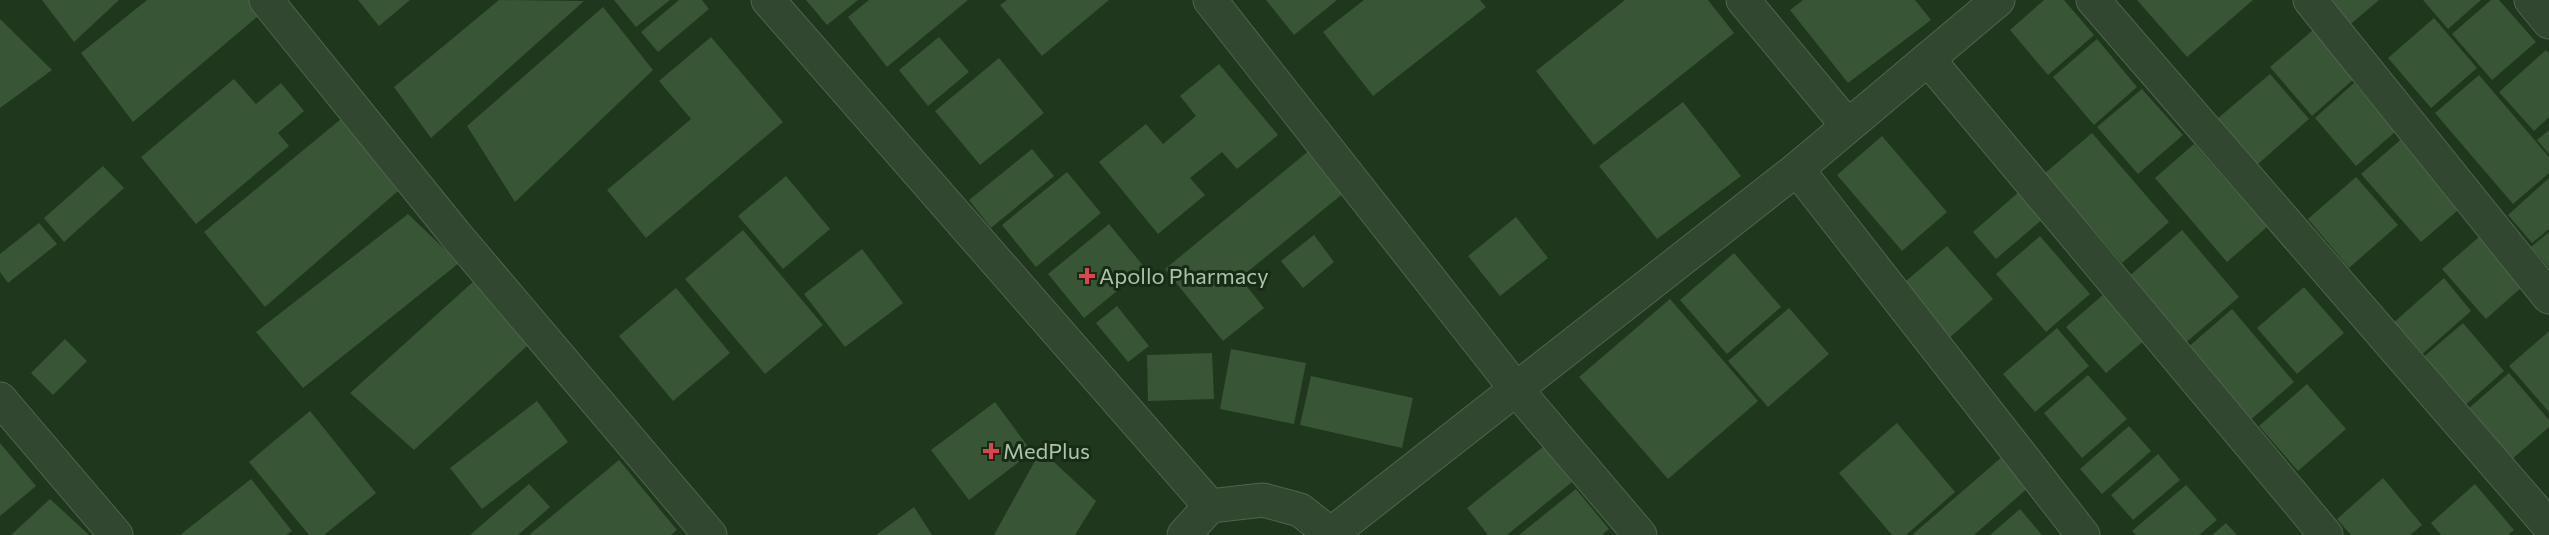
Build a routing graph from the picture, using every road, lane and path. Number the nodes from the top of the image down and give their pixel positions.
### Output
1 (266, 0) edge
2 (768, 0) edge
3 (1209, 0) edge
4 (1743, 0) edge
5 (1998, 0) edge
6 (2092, 0) edge
7 (2310, 0) edge
8 (2531, 0) edge
9 (2549, 22) edge
10 (1928, 59) junction
11 (1847, 125) junction
12 (1797, 169) junction
13 (2549, 297) edge
14 (1516, 388) junction
15 (0, 399) edge
16 (1210, 506) junction
17 (2549, 526) edge
18 (1331, 534) edge
19 (116, 535) edge
20 (710, 535) edge
21 (1184, 535) edge
22 (1640, 535) edge
23 (2083, 535) edge
24 (2326, 535) edge

1 - 20 street
2 - 16 street
3 - 14 street
4 - 11 street
5 - 10 street
6 - 17 street
7 - 13 street
8 - 9 street
10 - 11 street
10 - 24 street
11 - 12 street
12 - 14 street
12 - 23 street
14 - 18 street
14 - 22 street
15 - 19 street
16 - 18 street
16 - 21 street

